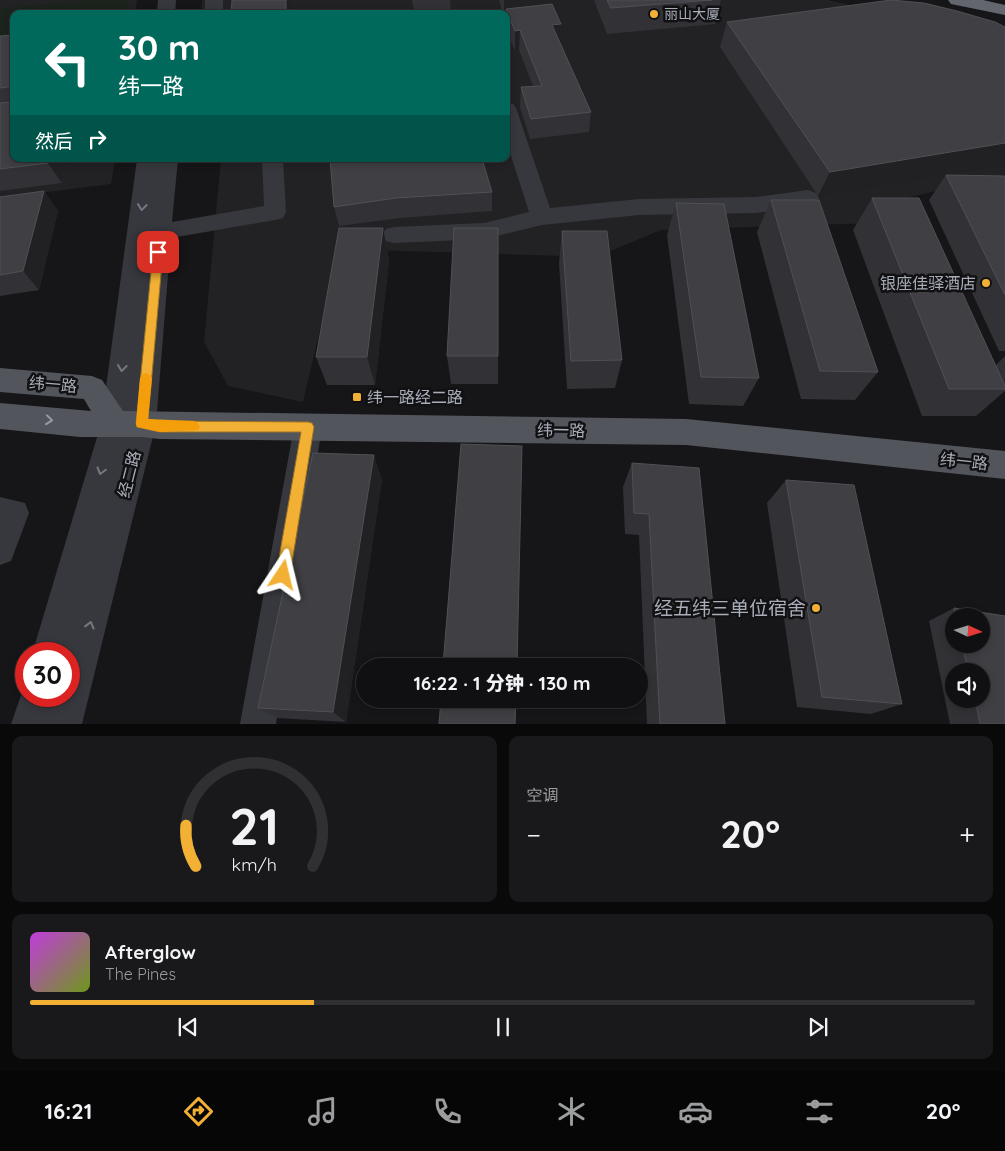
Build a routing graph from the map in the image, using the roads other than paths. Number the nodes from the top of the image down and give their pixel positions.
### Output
1 (957, 0) edge
2 (1005, 10) edge
3 (510, 120) edge
4 (148, 162) edge
5 (167, 162) edge
6 (273, 162) edge
7 (808, 198) edge
8 (542, 217) junction
9 (160, 232) junction
10 (394, 235) dead end
11 (0, 380) edge
12 (0, 416) edge
13 (128, 424) junction
14 (308, 427) junction
15 (1005, 465) edge
16 (0, 511) edge
17 (0, 550) edge
18 (53, 642) edge
19 (34, 707) edge
20 (29, 724) edge
21 (64, 724) edge
22 (258, 724) edge

1 - 2 highway
3 - 8 street
4 -> 13 street, 经二路
5 - 9 street, 经二路
6 - 9 street
7 - 8 lane
8 - 10 street
9 - 13 street, 经二路
11 - 13 main road, 纬一路
12 -> 13 main road, 纬一路
13 - 14 main road, 纬一路
13 -> 18 street, 经二路
21 -> 13 street, 经二路
14 - 15 main road, 纬一路
14 - 22 street
16 - 17 street
19 - 20 street

